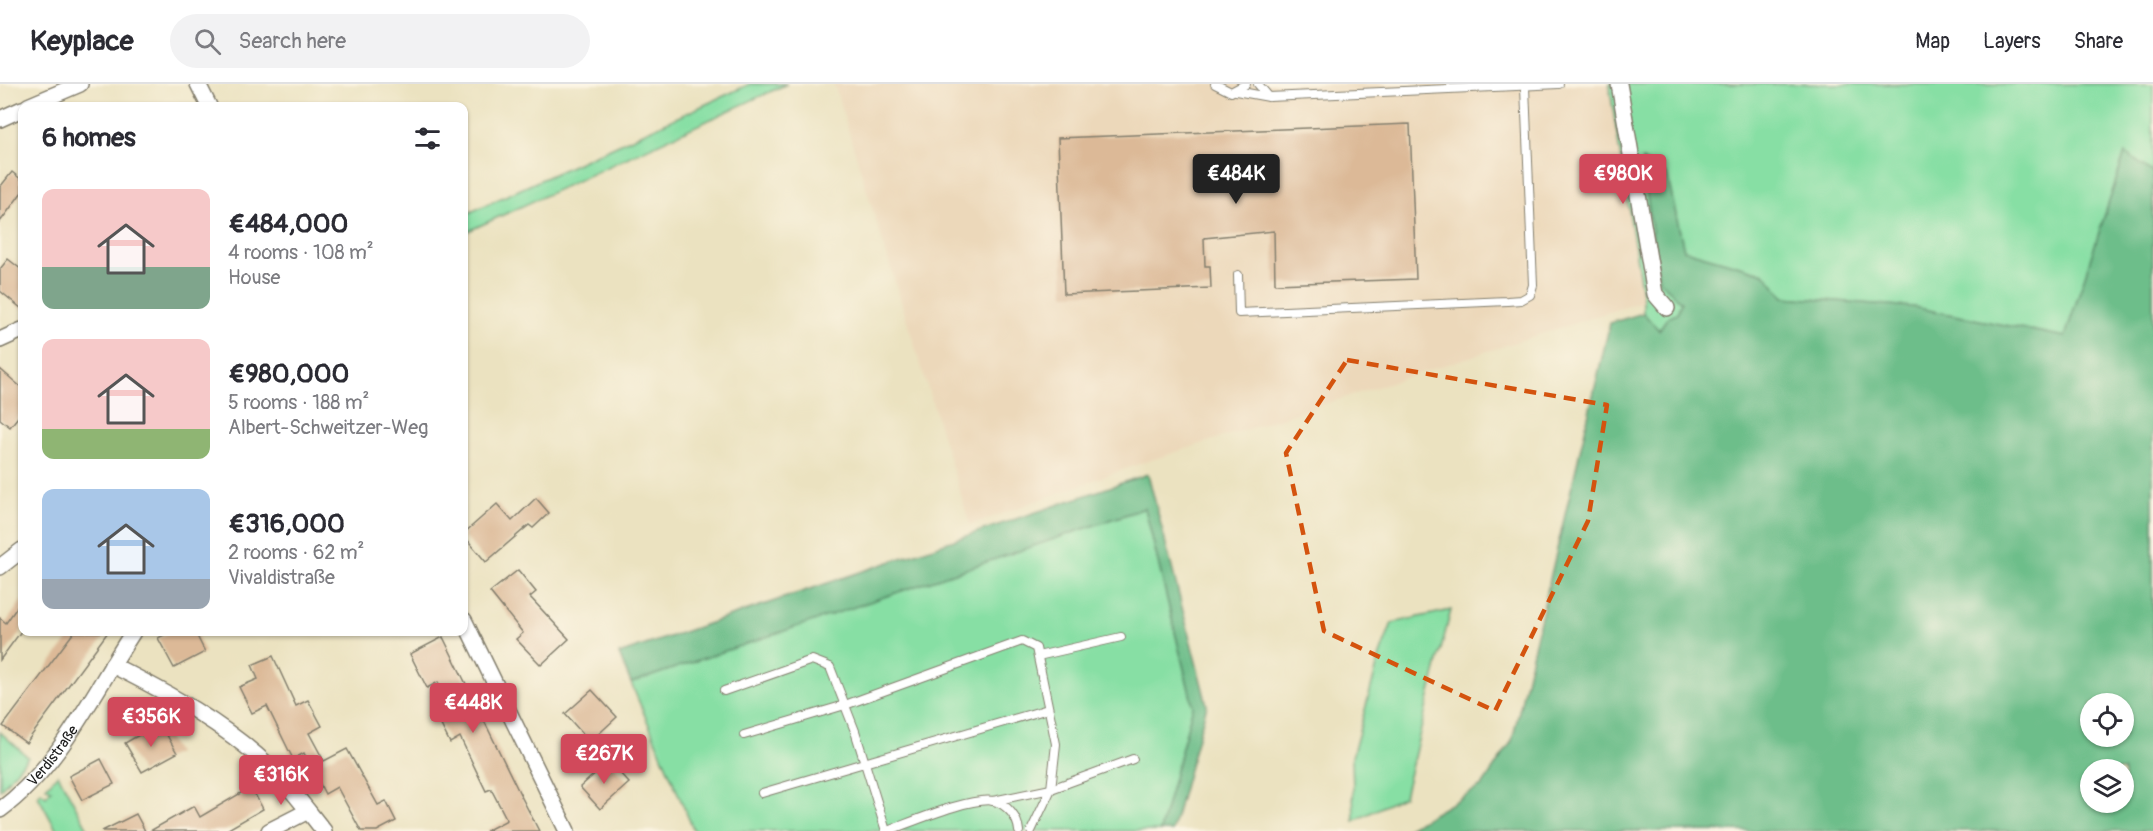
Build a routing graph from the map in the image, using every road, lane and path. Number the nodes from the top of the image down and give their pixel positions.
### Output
1 (80, 84) edge
2 (198, 84) edge
3 (1215, 84) edge
4 (1246, 84) edge
5 (1258, 84) edge
6 (1560, 84) edge
7 (1619, 84) edge
8 (1525, 87) junction
9 (1236, 91) junction
10 (1269, 97) junction
11 (37, 102) edge
12 (207, 102) edge
13 (18, 111) edge
14 (0, 118) edge
15 (1238, 275) dead end
16 (1667, 308) dead end
17 (18, 332) edge
18 (0, 340) edge
19 (18, 553) edge
20 (0, 567) edge
21 (468, 628) edge
22 (131, 636) edge
23 (1121, 637) dead end
24 (1038, 656) junction
25 (112, 664) junction
26 (724, 691) dead end
27 (845, 705) junction
28 (1048, 709) junction
29 (744, 735) dead end
30 (1133, 759) dead end
31 (865, 762) junction
32 (1051, 789) junction
33 (762, 793) dead end
34 (993, 801) junction
35 (0, 810) edge
36 (308, 811) junction
37 (269, 831) edge
38 (324, 831) edge
39 (567, 831) edge
40 (886, 831) edge
41 (1019, 831) edge
42 (1031, 831) edge

1 - 11 street
2 - 12 street
3 - 9 lane
4 - 9 lane
5 - 10 lane
6 - 8 lane
7 - 16 street
8 - 10 lane
8 - 15 lane
9 - 10 lane
13 - 14 street
17 - 18 street
19 - 20 street
21 - 39 street
22 - 25 street, Verdistraße
23 - 24 lane
24 - 27 lane
24 - 28 lane
25 - 35 street, Verdistraße
25 - 36 street
26 - 27 lane
27 - 29 lane
27 - 31 lane
28 - 31 lane
28 - 32 lane
30 - 32 lane
31 - 33 lane
31 - 40 lane
32 - 34 lane
32 - 42 lane
34 - 40 lane
34 - 41 lane
36 - 37 street
36 - 38 street

